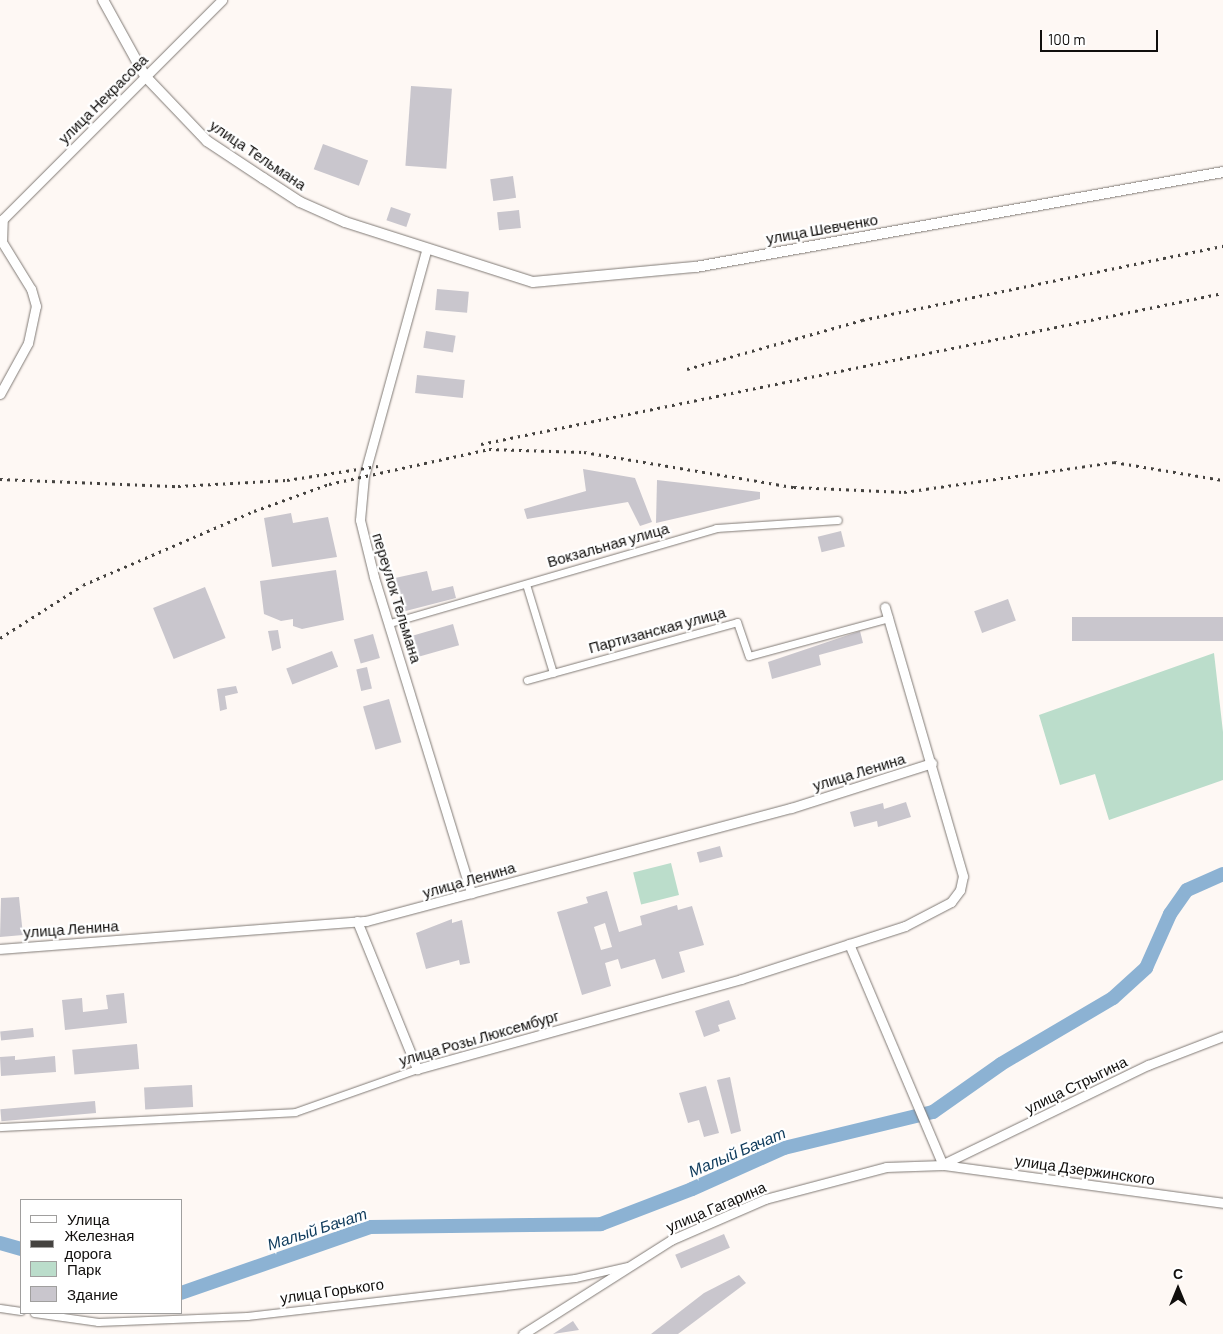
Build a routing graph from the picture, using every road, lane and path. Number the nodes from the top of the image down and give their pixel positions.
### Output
1 (103, 0) edge
2 (222, 0) edge
3 (145, 76) junction
4 (1223, 172) edge
5 (426, 251) junction
6 (0, 394) edge
7 (838, 520) dead end
8 (526, 584) junction
9 (885, 606) dead end
10 (888, 618) junction
11 (390, 623) junction
12 (553, 673) junction
13 (527, 680) dead end
14 (932, 763) junction
15 (471, 892) junction
16 (357, 921) junction
17 (849, 944) junction
18 (0, 949) edge
19 (1223, 1036) edge
20 (417, 1069) junction
21 (0, 1127) edge
22 (943, 1164) junction
23 (1222, 1203) edge
24 (632, 1265) junction
25 (0, 1308) edge
26 (20, 1311) edge
27 (41, 1314) edge
28 (523, 1334) edge

1 - 3 main road, улица Тельмана
2 - 3 street, улица Некрасова
3 - 5 main road, улица Тельмана
3 - 6 street, улица Некрасова
4 - 5 main road, улица Шевченко
5 - 11 street, переулок Тельмана
7 - 8 street, Вокзальная улица
8 - 11 street, Вокзальная улица
8 - 12 street
9 - 10 street
10 - 12 street, Партизанская улица
10 - 14 street
11 - 15 street, переулок Тельмана
12 - 13 street, Партизанская улица
14 - 15 street, улица Ленина
14 - 17 street, улица Розы Люксембург
15 - 16 street, улица Ленина
16 - 18 street, улица Ленина
16 - 20 street
17 - 20 street, улица Розы Люксембург
17 - 22 street
19 - 22 street, улица Стрыгина
20 - 21 street, улица Розы Люксембург
22 - 23 street, улица Дзержинского
22 - 24 street, улица Гагарина
24 - 27 street, улица Горького
24 - 28 street, улица Гагарина
25 - 26 street

